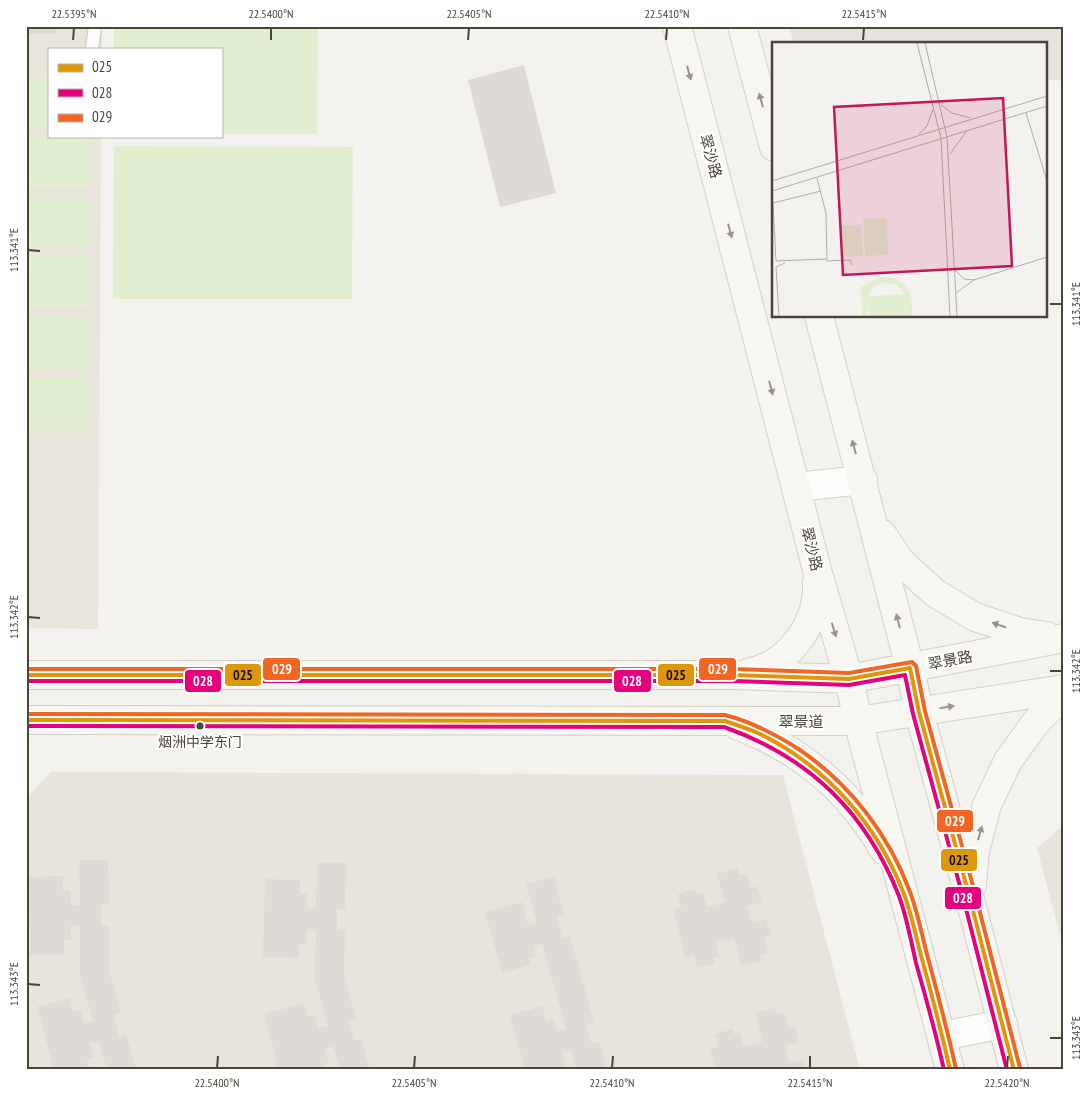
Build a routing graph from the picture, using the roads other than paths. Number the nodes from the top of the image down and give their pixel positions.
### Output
1 (95, 26) edge
2 (677, 26) edge
3 (742, 26) edge
4 (92, 48) edge
5 (772, 139) edge
6 (820, 318) edge
7 (863, 480) junction
8 (796, 487) junction
9 (873, 522) junction
10 (817, 570) junction
11 (1064, 638) edge
12 (910, 668) junction
13 (26, 675) edge
14 (733, 675) junction
15 (849, 679) junction
16 (1064, 689) edge
17 (1064, 694) edge
18 (919, 712) junction
19 (26, 720) edge
20 (858, 720) junction
21 (725, 721) junction
22 (905, 896) junction
23 (970, 898) junction
24 (1003, 1024) junction
25 (942, 1036) junction
26 (950, 1070) edge
27 (1014, 1070) edge

1 - 4 lane
2 -> 8 main road, 翠沙路
5 -> 3 main road
7 -> 6 main road
7 - 8 street
7 - 9 main road
8 - 10 main road, 翠沙路
11 -> 9 main road
12 -> 9 main road
10 - 14 main road
10 -> 15 main road, 翠沙路
11 - 12 main road, 翠景路
12 - 15 main road, 翠景路
12 - 18 main road
13 - 14 main road, 翠景路
14 - 15 main road, 翠景路
15 - 20 main road, 翠沙路
18 -> 16 main road, 翠景道
23 -> 17 main road
18 - 20 main road, 翠景道
18 - 23 main road
19 - 21 main road, 翠景道
20 - 21 main road, 翠景道
20 - 22 main road, 翠沙路
21 - 22 main road
22 - 25 main road, 翠沙路
23 - 24 main road
24 - 25 street
24 - 27 main road
25 - 26 main road, 翠沙路

